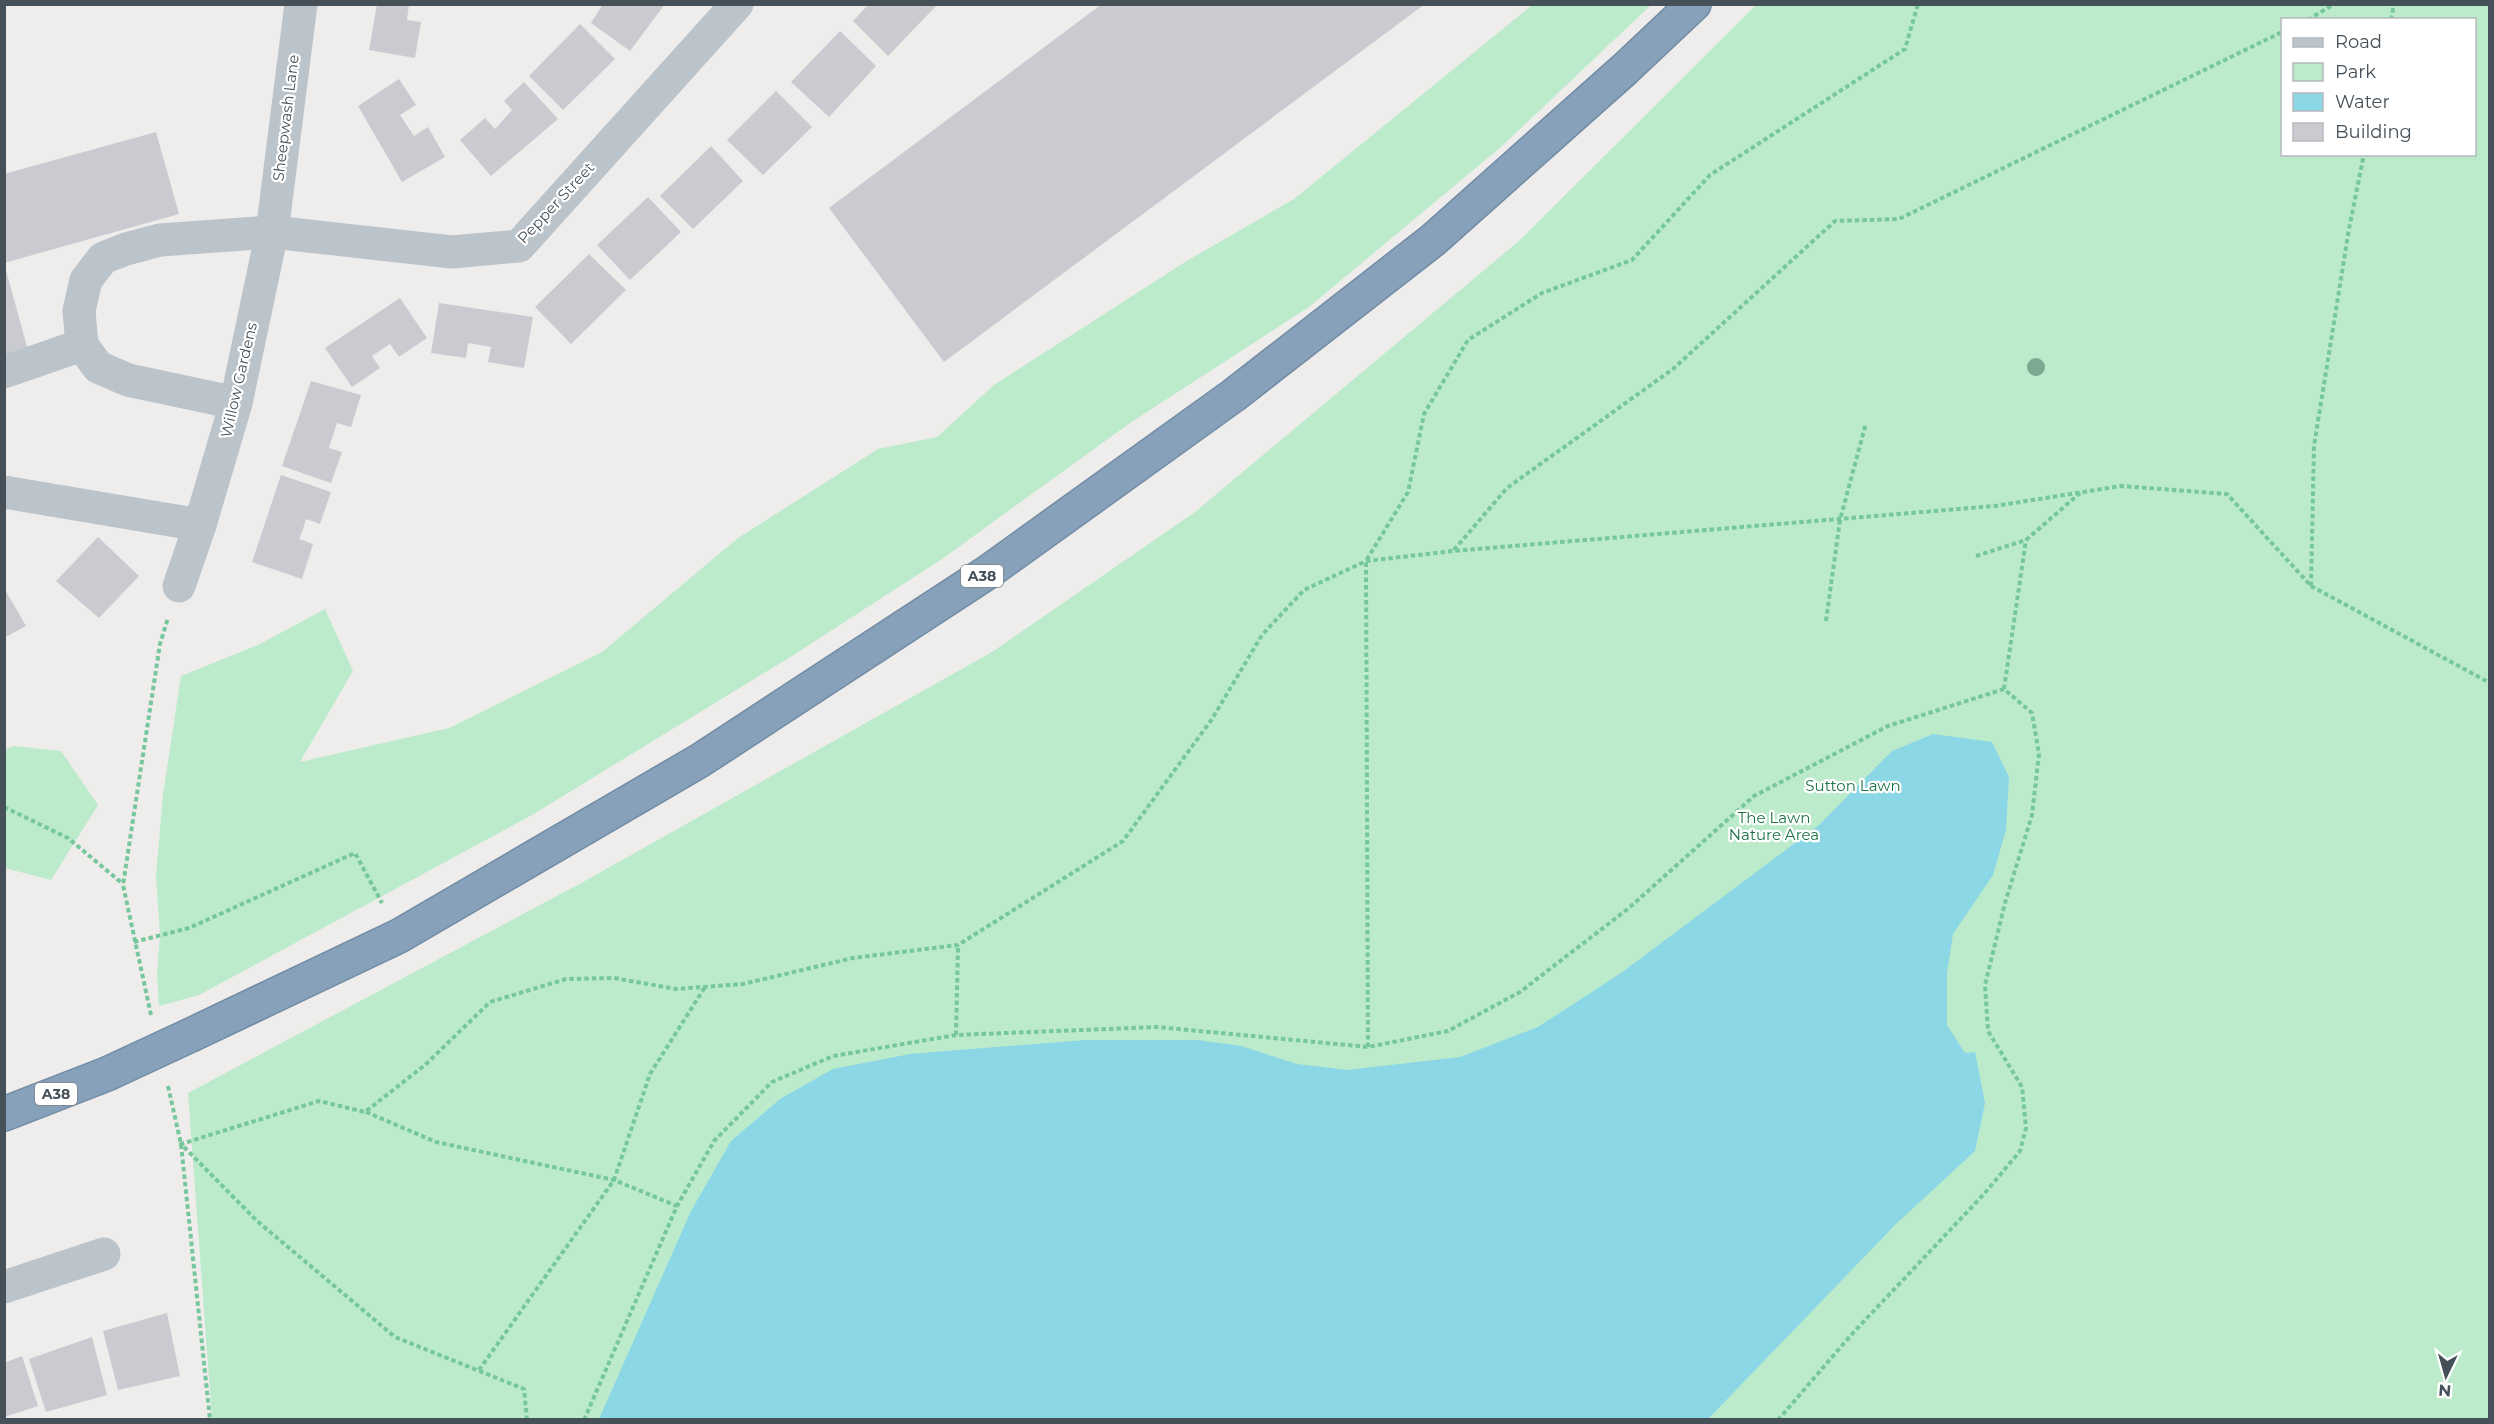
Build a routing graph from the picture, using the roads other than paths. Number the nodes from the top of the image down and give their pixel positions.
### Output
1 (301, 4) edge
2 (737, 4) edge
3 (1694, 4) edge
4 (272, 232) junction
5 (82, 345) junction
6 (4, 372) edge
7 (236, 403) junction
8 (4, 492) edge
9 (200, 525) junction
10 (179, 586) road end
11 (4, 1114) edge
12 (104, 1254) dead end
13 (4, 1287) edge

1 - 4 street, Sheepwash Lane
2 - 4 street, Pepper Street
3 - 11 highway, A38, bridge
4 - 5 street, Pepper Street
4 - 7 street, Willow Gardens
5 - 6 street
5 - 7 street
7 - 9 street, Willow Gardens
8 - 9 street
9 - 10 street, Willow Gardens
12 - 13 street

